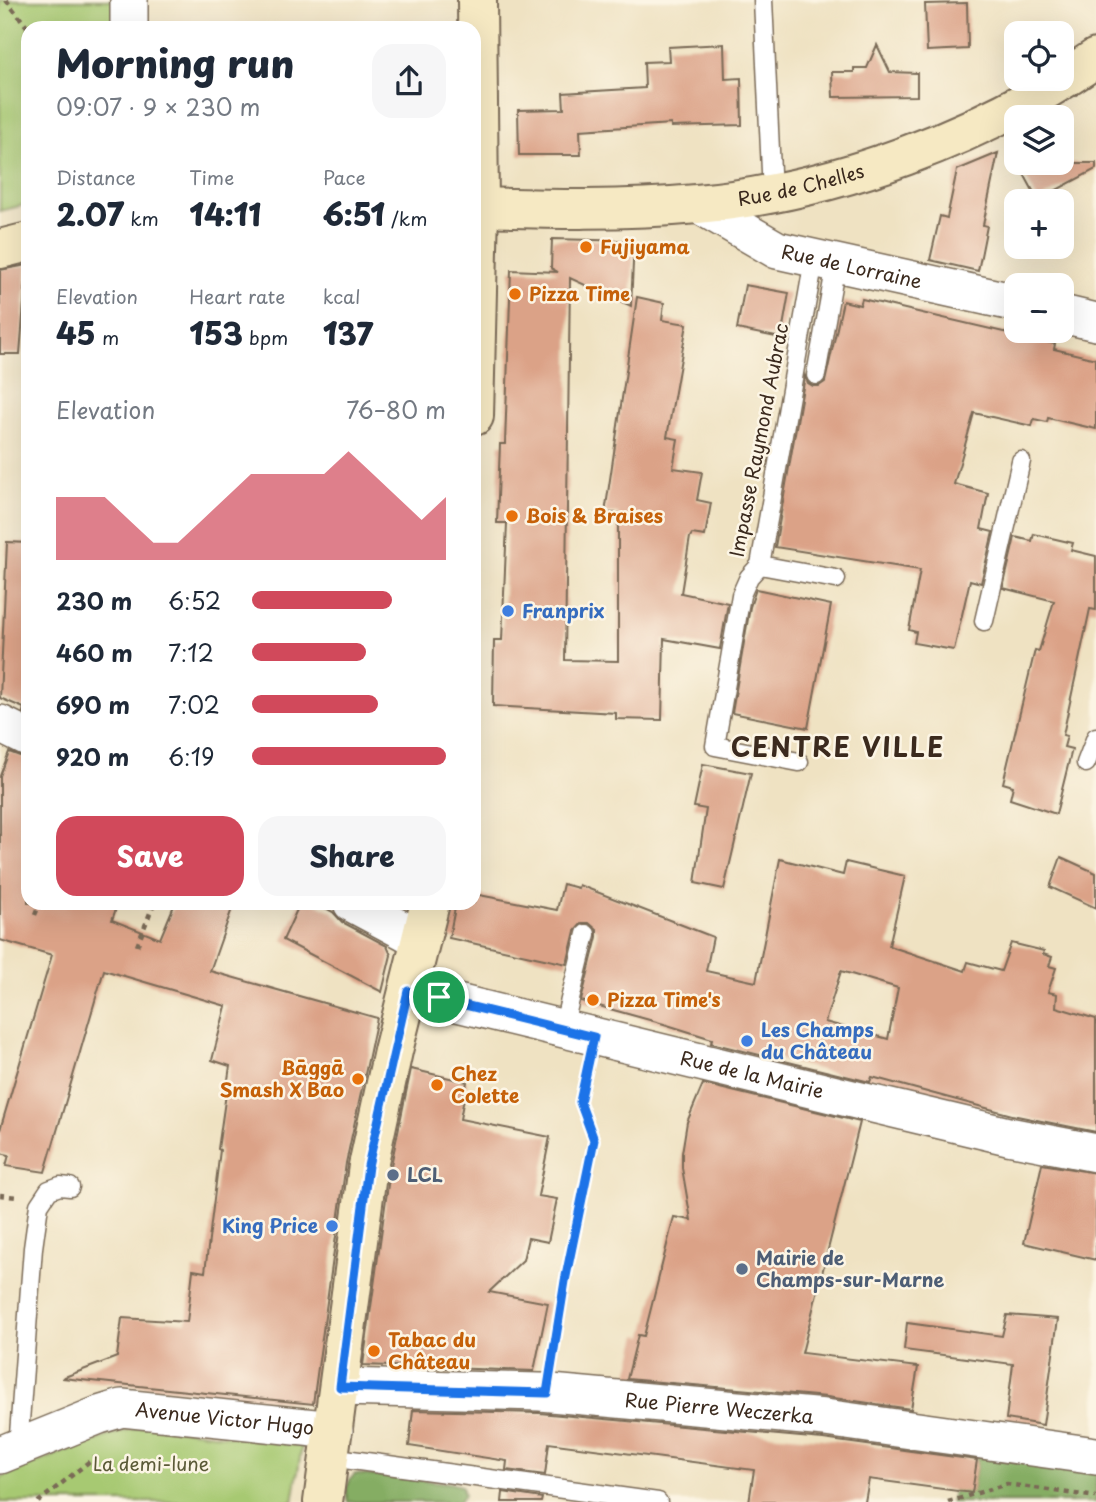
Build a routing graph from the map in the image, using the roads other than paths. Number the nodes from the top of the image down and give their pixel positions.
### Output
1 (129, 0) edge
2 (477, 0) edge
3 (763, 0) edge
4 (130, 21) edge
5 (477, 21) edge
6 (1096, 58) edge
7 (772, 193) junction
8 (698, 204) junction
9 (481, 207) edge
10 (21, 244) edge
11 (0, 249) edge
12 (825, 262) junction
13 (1004, 300) edge
14 (1074, 317) edge
15 (1096, 323) edge
16 (816, 375) dead end
17 (1021, 461) dead end
18 (760, 565) junction
19 (836, 579) dead end
20 (984, 621) dead end
21 (0, 724) edge
22 (21, 734) edge
23 (1096, 737) edge
24 (799, 762) dead end
25 (1086, 764) dead end
26 (365, 910) edge
27 (428, 910) edge
28 (586, 934) dead end
29 (421, 940) junction
30 (408, 991) junction
31 (579, 1032) junction
32 (1096, 1153) edge
33 (70, 1186) dead end
34 (340, 1387) junction
35 (332, 1443) junction
36 (9, 1451) edge
37 (1096, 1456) edge
38 (323, 1502) edge
39 (657, 1502) edge

1 - 4 street
2 - 5 main road
3 - 7 lane
6 - 7 main road, Rue de Chelles
7 - 8 main road, Rue de Chelles
8 - 9 main road, Rue de Chelles
8 - 12 street, Rue de Lorraine
10 - 11 main road
12 - 13 street, Rue de Lorraine
12 - 16 lane
12 - 18 lane, Impasse Raymond Aubrac
14 - 15 street
17 - 20 lane
18 - 19 lane
18 - 24 lane, Impasse Raymond Aubrac
21 - 22 street
23 - 25 lane
26 - 29 street
27 - 29 main road
28 - 31 lane
29 - 30 main road
30 - 31 street, Rue de la Mairie
30 - 34 main road
31 - 32 street, Rue de la Mairie
33 - 36 lane
34 - 35 main road
34 - 37 street, Rue Pierre Weczerka
35 - 36 street, Avenue Victor Hugo
35 - 38 main road
35 - 39 lane

